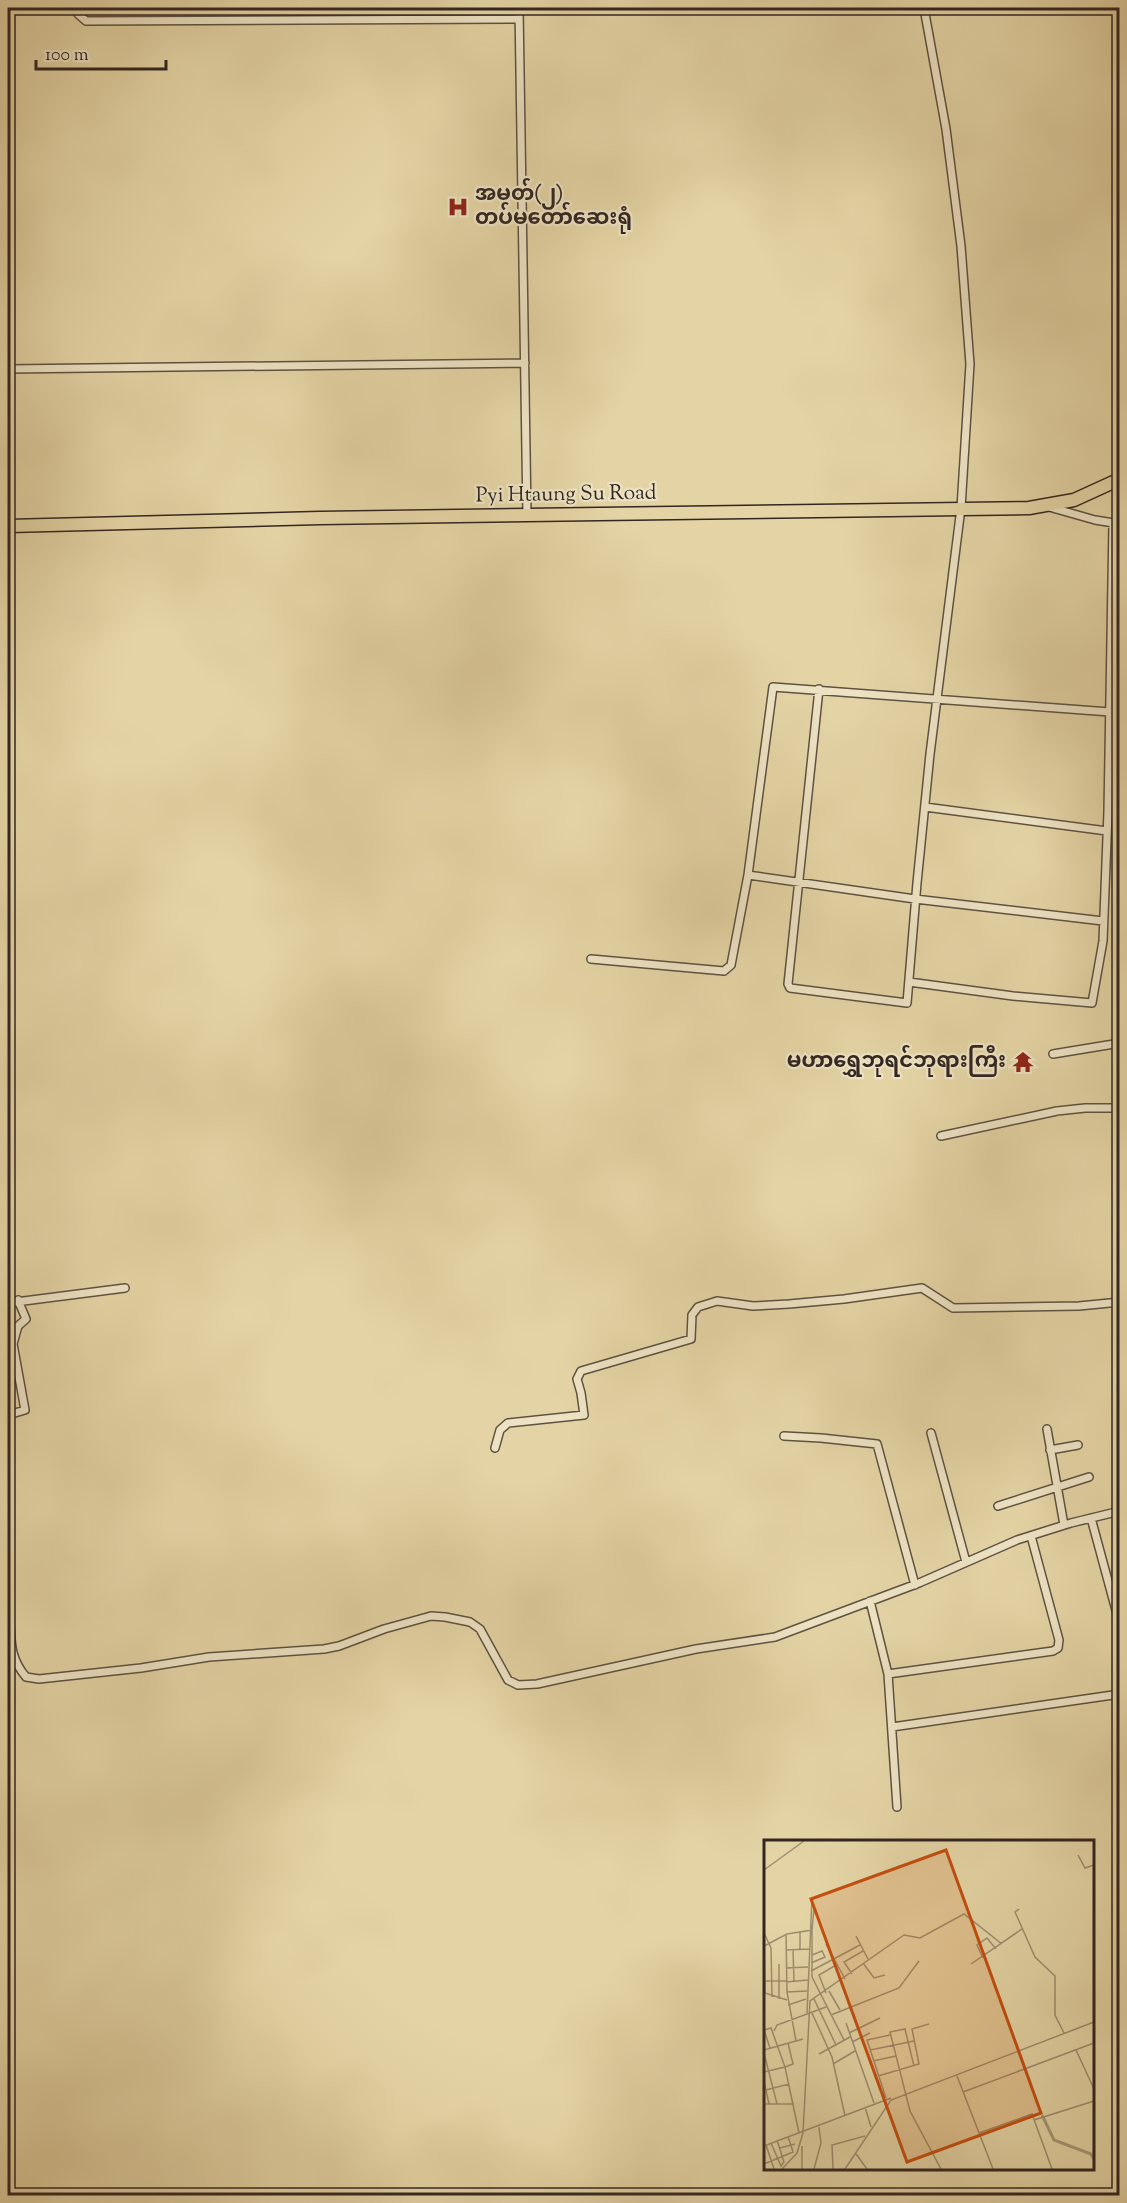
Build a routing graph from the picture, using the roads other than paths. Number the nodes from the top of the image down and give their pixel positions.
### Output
1 (78, 8) edge
2 (519, 8) edge
3 (924, 8) edge
4 (519, 19) junction
5 (525, 363) junction
6 (8, 369) edge
7 (1119, 479) edge
8 (1044, 505) junction
9 (961, 508) junction
10 (527, 515) junction
11 (1116, 524) edge
12 (8, 526) edge
13 (819, 689) junction
14 (938, 698) junction
15 (1110, 712) junction
16 (925, 807) junction
17 (1107, 831) junction
18 (748, 875) junction
19 (799, 881) junction
20 (915, 899) junction
21 (1103, 921) junction
22 (591, 959) dead end
23 (909, 982) junction
24 (1119, 1043) edge
25 (1053, 1054) dead end
26 (1119, 1108) edge
27 (941, 1136) dead end
28 (125, 1288) dead end
29 (18, 1300) junction
30 (1119, 1302) edge
31 (8, 1303) edge
32 (8, 1415) edge
33 (1047, 1429) dead end
34 (931, 1433) dead end
35 (784, 1436) dead end
36 (1078, 1445) dead end
37 (495, 1448) dead end
38 (1050, 1450) junction
39 (1089, 1477) dead end
40 (1057, 1486) junction
41 (998, 1506) dead end
42 (1119, 1511) edge
43 (1091, 1518) junction
44 (1064, 1525) junction
45 (1031, 1536) junction
46 (966, 1562) junction
47 (915, 1585) junction
48 (870, 1601) junction
49 (8, 1607) edge
50 (1119, 1625) edge
51 (888, 1674) junction
52 (1119, 1694) edge
53 (891, 1727) junction
54 (897, 1807) dead end

1 - 4 street
2 - 4 street
3 - 9 street
4 - 5 street
5 - 6 street
5 - 10 street
7 - 8 highway, Pyi Htaung Su Road
8 - 9 highway, Pyi Htaung Su Road
8 - 11 street
9 - 10 highway, Pyi Htaung Su Road
9 - 14 street
10 - 12 highway, Pyi Htaung Su Road
11 - 15 street
13 - 14 street
13 - 18 street
13 - 19 street
14 - 15 street
14 - 16 street
15 - 17 street
16 - 17 street
16 - 20 street
17 - 21 street
18 - 19 street
18 - 22 street
19 - 20 street
19 - 23 street
20 - 21 street
20 - 23 street
21 - 23 street
24 - 25 street
26 - 27 street
28 - 29 street
29 - 31 street
29 - 32 street
30 - 37 street
33 - 38 street
34 - 46 street
35 - 47 street
36 - 38 street
38 - 40 street
39 - 40 street
40 - 41 street
40 - 44 street
42 - 43 street
43 - 44 street
43 - 50 street
44 - 45 street
45 - 46 street
45 - 51 street
46 - 47 street
47 - 48 street
48 - 49 street
48 - 51 street
51 - 53 street
52 - 53 street
53 - 54 street

